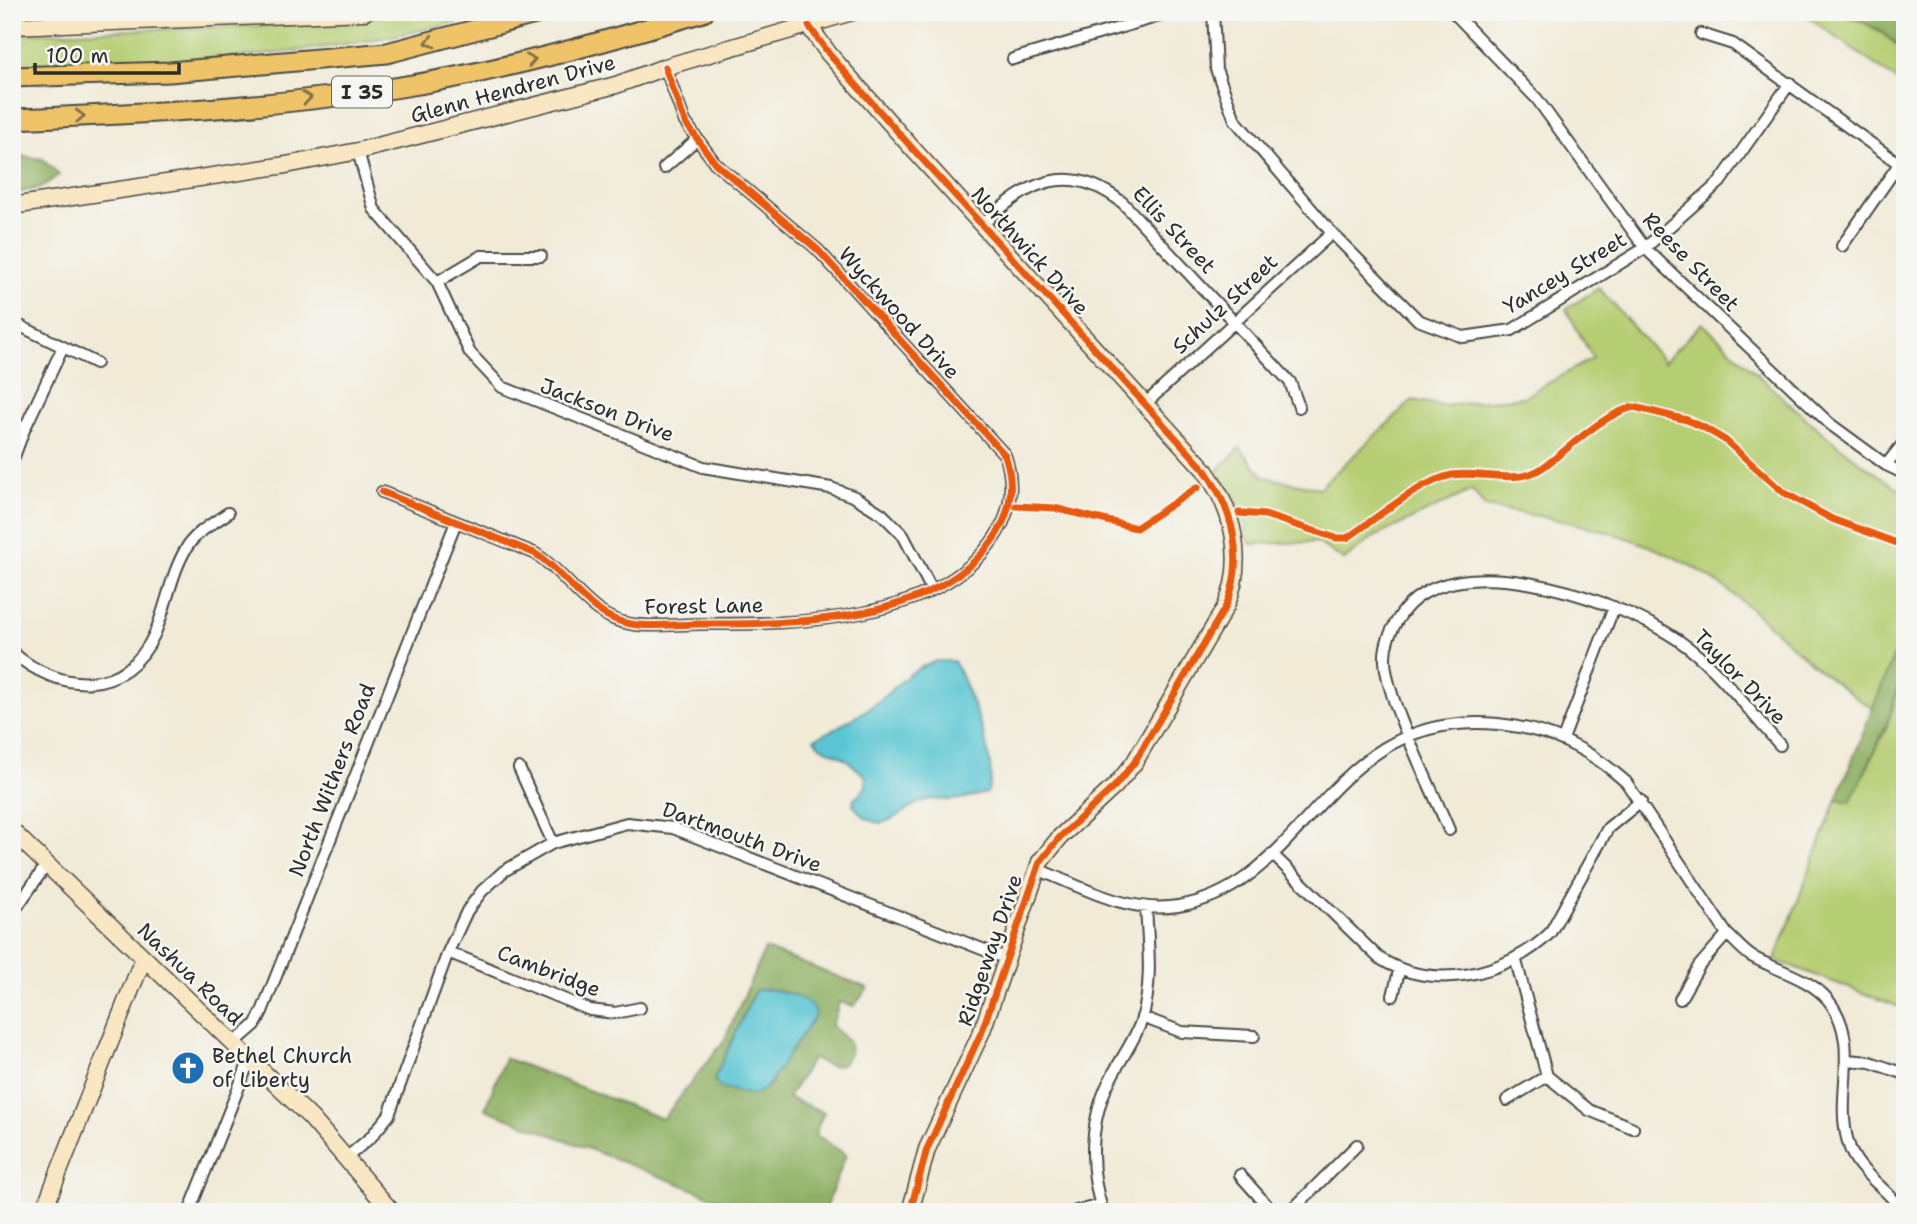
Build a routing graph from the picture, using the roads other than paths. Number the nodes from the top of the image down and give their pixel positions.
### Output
1 (365, 12) edge
2 (543, 12) edge
3 (703, 12) edge
4 (852, 12) edge
5 (1173, 12) edge
6 (1213, 12) edge
7 (1453, 12) edge
8 (12, 26) edge
9 (809, 26) junction
10 (1701, 34) dead end
11 (1013, 59) dead end
12 (665, 67) junction
13 (12, 77) edge
14 (1790, 83) junction
15 (12, 119) edge
16 (696, 140) junction
17 (358, 151) junction
18 (1902, 166) edge
19 (664, 168) dead end
20 (12, 206) edge
21 (982, 225) junction
22 (1332, 233) junction
23 (1842, 246) dead end
24 (1645, 248) junction
25 (541, 256) dead end
26 (437, 282) junction
27 (12, 322) edge
28 (1234, 323) junction
29 (63, 347) junction
30 (96, 363) dead end
31 (1145, 404) junction
32 (1299, 407) dead end
33 (1905, 441) edge
34 (12, 462) edge
35 (1886, 465) junction
36 (1905, 474) edge
37 (383, 492) dead end
38 (1223, 500) joint
39 (228, 513) dead end
40 (456, 522) junction
41 (932, 590) junction
42 (1614, 607) junction
43 (12, 652) edge
44 (1409, 735) junction
45 (1563, 739) junction
46 (1780, 746) dead end
47 (519, 768) dead end
48 (1641, 801) junction
49 (1449, 830) dead end
50 (12, 831) edge
51 (553, 844) junction
52 (1272, 854) junction
53 (47, 864) junction
54 (1037, 869) junction
55 (1146, 907) junction
56 (12, 914) edge
57 (1727, 934) junction
58 (448, 952) junction
59 (143, 958) junction
60 (1005, 958) junction
61 (1516, 961) junction
62 (1399, 971) junction
63 (1393, 996) dead end
64 (1680, 999) dead end
65 (640, 1008) dead end
66 (1142, 1017) junction
67 (1254, 1036) dead end
68 (233, 1044) junction
69 (250, 1059) junction
70 (1847, 1060) junction
71 (1905, 1074) edge
72 (1547, 1076) junction
73 (1507, 1100) dead end
74 (1633, 1128) dead end
75 (1357, 1145) dead end
76 (346, 1158) junction
77 (1240, 1175) dead end
78 (1102, 1208) edge
79 (1076, 1211) edge
80 (43, 1212) edge
81 (189, 1212) edge
82 (392, 1212) edge
83 (909, 1212) edge
84 (1273, 1212) edge
85 (1290, 1212) edge
86 (1903, 1212) edge

1 - 8 street
2 -> 13 highway, I 35
15 -> 3 highway, I 35
4 - 9 street, Glenn Hendren Drive
5 - 11 street
6 - 22 street, Yancey Street
7 - 24 street, Reese Street
9 - 12 street, Glenn Hendren Drive
9 - 21 street, Northwick Drive
10 - 14 street
12 - 16 street, Wyckwood Drive
12 - 17 street, Glenn Hendren Drive
14 - 18 street
14 - 24 street, Yancey Street
16 - 19 street
16 - 41 street, Wyckwood Drive
17 - 20 street, Glenn Hendren Drive
17 - 26 street, Jackson Drive
18 - 23 street
21 - 28 street, Ellis Street
21 - 31 street, Northwick Drive
22 - 24 street, Yancey Street
22 - 28 street, Schulz Street
24 - 35 street, Reese Street
25 - 26 street
26 - 41 street, Jackson Drive
27 - 29 street
28 - 31 street, Schulz Street
28 - 32 street, Ellis Street
29 - 30 street
29 - 34 street
31 - 38 street, Northwick Drive
33 - 35 street
35 - 36 street, Reese Street
37 - 40 street, Forest Lane
38 - 54 street, Ridgeway Drive
39 - 43 street
40 - 41 street, Forest Lane
40 - 68 street, North Withers Road
42 - 44 street, Taylor Drive
42 - 45 street
42 - 46 street, Taylor Drive
44 - 45 street
44 - 49 street, Taylor Drive
44 - 52 street
45 - 48 street
47 - 51 street
48 - 57 street
48 - 61 street
50 - 53 street, Nashua Road
51 - 58 street, Dartmouth Drive
51 - 60 street, Dartmouth Drive
52 - 55 street
52 - 62 street
53 - 56 street
53 - 59 street, Nashua Road
54 - 55 street
54 - 60 street, Ridgeway Drive
55 - 66 street
57 - 64 street
57 - 70 street
58 - 65 street, Cambridge
58 - 76 street, Dartmouth Drive
59 - 68 street, Nashua Road
59 - 80 street
60 - 83 street, Ridgeway Drive
61 - 62 street
61 - 72 street
62 - 63 street
66 - 67 street
66 - 78 street
68 - 69 street, Nashua Road
69 - 76 street, Nashua Road
69 - 81 street
70 - 71 street
70 - 86 street
72 - 73 street
72 - 74 street
75 - 85 street
76 - 82 street, Nashua Road
77 - 84 street
78 - 79 street

